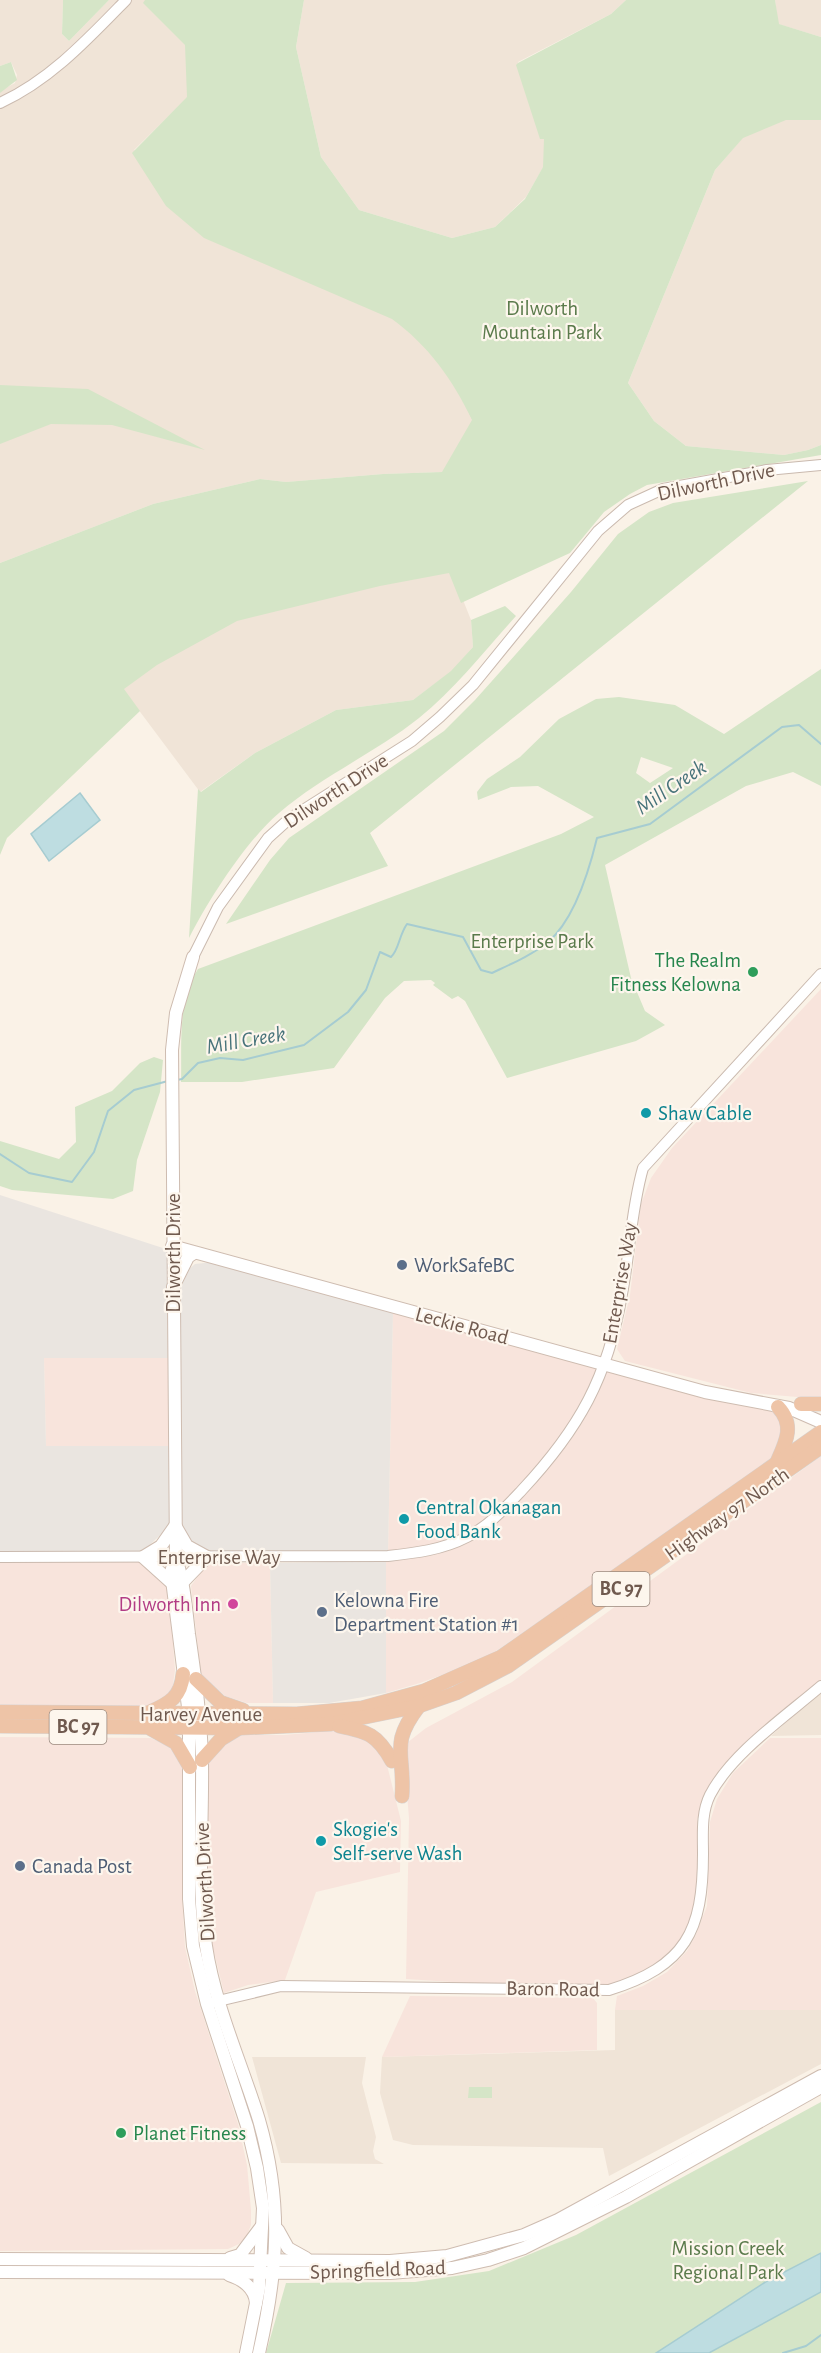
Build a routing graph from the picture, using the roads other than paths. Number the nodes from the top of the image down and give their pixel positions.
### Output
1 (126, 0) edge
2 (0, 103) edge
3 (821, 465) edge
4 (193, 957) joint
5 (821, 974) edge
6 (172, 1246) junction
7 (194, 1253) junction
8 (173, 1287) junction
9 (605, 1364) junction
10 (753, 1403) junction
11 (801, 1404) junction
12 (821, 1404) edge
13 (778, 1407) junction
14 (821, 1412) edge
15 (821, 1422) edge
16 (821, 1432) edge
17 (818, 1451) edge
18 (776, 1464) junction
19 (175, 1526) junction
20 (0, 1557) edge
21 (143, 1557) junction
22 (176, 1557) junction
23 (207, 1557) junction
24 (178, 1583) junction
25 (190, 1677) junction
26 (821, 1686) edge
27 (400, 1698) junction
28 (419, 1706) junction
29 (0, 1712) edge
30 (24, 1712) junction
31 (259, 1714) junction
32 (382, 1716) junction
33 (147, 1721) junction
34 (195, 1721) junction
35 (331, 1724) junction
36 (4, 1726) edge
37 (240, 1728) junction
38 (392, 1761) dead end
39 (196, 1763) junction
40 (402, 1796) dead end
41 (213, 2002) junction
42 (821, 2076) edge
43 (821, 2086) edge
44 (269, 2223) junction
45 (0, 2259) edge
46 (313, 2261) junction
47 (261, 2266) junction
48 (275, 2266) junction
49 (222, 2267) junction
50 (0, 2272) edge
51 (256, 2314) junction
52 (246, 2353) edge
53 (259, 2353) edge

1 - 2 street
3 - 4 street, Dilworth Drive
4 - 6 main road, Dilworth Drive
5 - 9 street, Enterprise Way
6 - 7 main road, Leckie Road
6 - 8 main road, Dilworth Drive
7 - 8 main road
7 - 9 main road, Leckie Road
8 - 19 main road, Dilworth Drive
9 - 10 main road, Leckie Road
9 - 23 street, Enterprise Way
10 - 11 main road, Leckie Road
10 - 13 main road, Leckie Road
11 - 12 highway
11 - 14 main road, Leckie Road
13 - 15 main road, Leckie Road
13 - 18 highway
16 - 18 highway, Highway 97 North / BC 97
17 - 28 highway, Highway 97 North / BC 97
18 - 27 highway, Highway 97 North / BC 97
19 - 21 main road
19 - 22 main road, Dilworth Drive
19 - 23 main road
20 - 21 street, Enterprise Way
21 - 22 street, Enterprise Way
21 - 24 main road
22 - 23 street, Enterprise Way
22 - 24 main road, Dilworth Drive
23 - 24 main road
24 - 25 main road, Dilworth Drive
25 - 31 highway
25 - 33 highway
25 - 34 main road, Dilworth Drive
26 - 41 street, Baron Road
27 - 31 highway, Harvey Avenue / BC 97
27 - 32 highway
28 - 32 highway, Highway 97 North / BC 97
28 - 40 highway
29 - 30 highway, Harvey Avenue / BC 97
30 - 33 highway, Harvey Avenue / BC 97
30 - 36 highway
31 - 34 highway, Harvey Avenue / BC 97
32 - 35 highway, Harvey Avenue / BC 97
33 - 34 highway, Harvey Avenue / BC 97
33 - 36 highway, Harvey Avenue / BC 97
33 - 39 highway
34 - 37 highway, Harvey Avenue / BC 97
34 - 39 main road, Dilworth Drive
35 - 37 highway, Harvey Avenue / BC 97
35 - 38 highway
37 - 39 highway
39 - 41 main road, Dilworth Drive
41 - 44 main road, Dilworth Drive
42 - 46 main road, Springfield Road
43 - 48 main road, Springfield Road
44 - 46 main road
44 - 47 main road, Dilworth Drive
44 - 48 main road, Dilworth Drive
44 - 49 main road
45 - 49 main road, Springfield Road
46 - 48 main road, Springfield Road
47 - 48 main road, Springfield Road
47 - 49 main road, Springfield Road
47 - 51 main road, Dilworth Drive
48 - 53 main road, Dilworth Drive
49 - 50 main road, Springfield Road
49 - 51 main road
51 - 52 main road, Dilworth Drive

